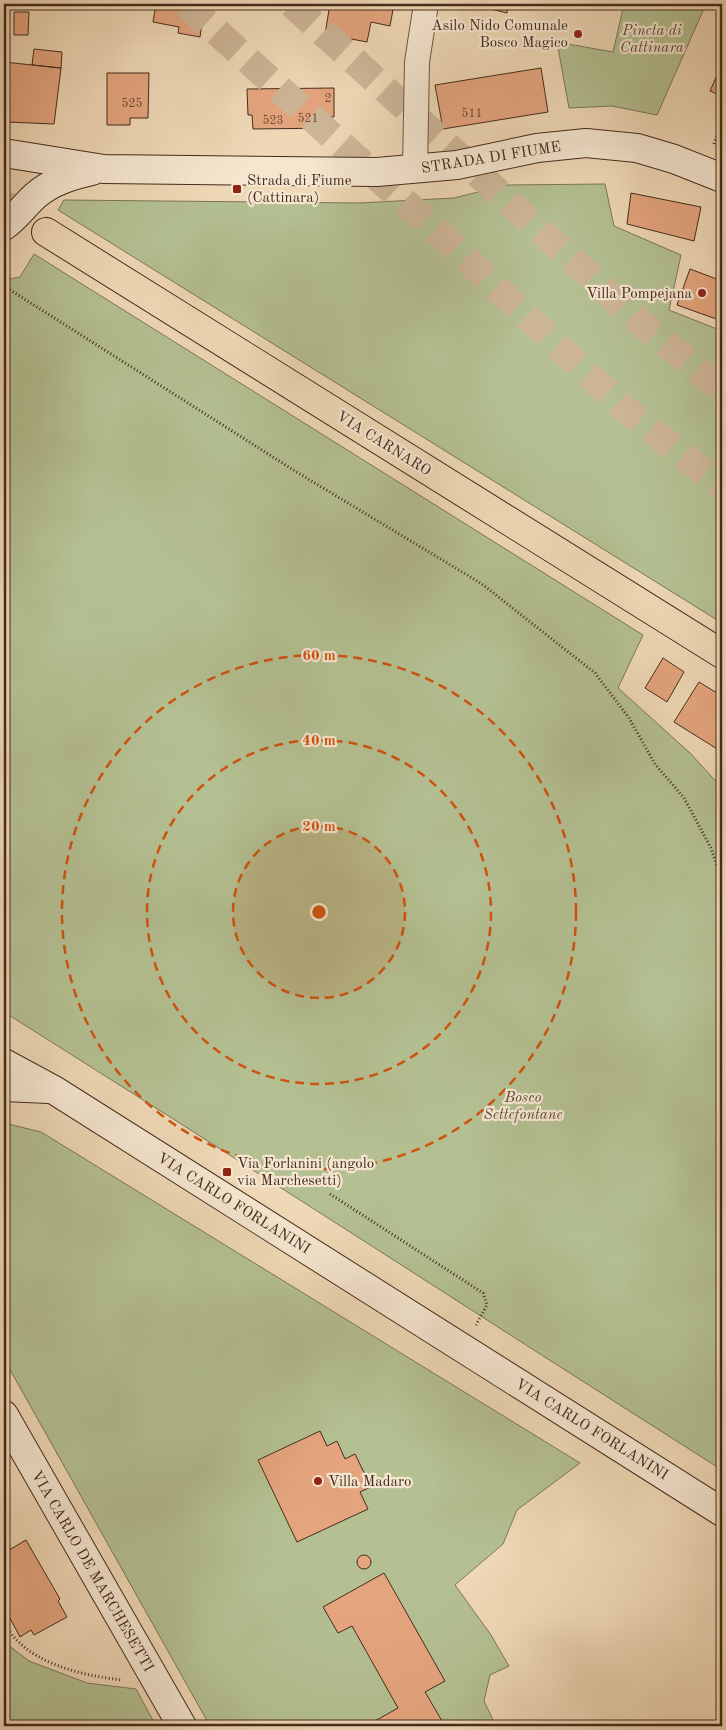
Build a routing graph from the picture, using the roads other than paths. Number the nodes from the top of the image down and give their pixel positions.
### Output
1 (426, 4) edge
2 (4, 154) edge
3 (104, 169) junction
4 (414, 169) junction
5 (722, 178) edge
6 (12, 218) edge
7 (46, 232) tunnel mouth
8 (722, 654) edge
9 (4, 1063) edge
10 (4, 1075) edge
11 (4, 1087) edge
12 (54, 1090) junction
13 (4, 1415) edge
14 (722, 1512) edge
15 (182, 1726) edge

1 - 4 street
2 - 3 main road, STRADA DI FIUME
2 - 6 main road, STRADA DI FIUME
3 - 4 main road, STRADA DI FIUME
3 - 6 main road, STRADA DI FIUME
4 - 5 main road, STRADA DI FIUME
7 - 8 main road, VIA CARNARO
9 - 12 main road, VIA CARLO FORLANINI
10 - 12 main road
11 - 12 main road
12 - 14 main road, VIA CARLO FORLANINI
13 - 15 main road, VIA CARLO DE MARCHESETTI

